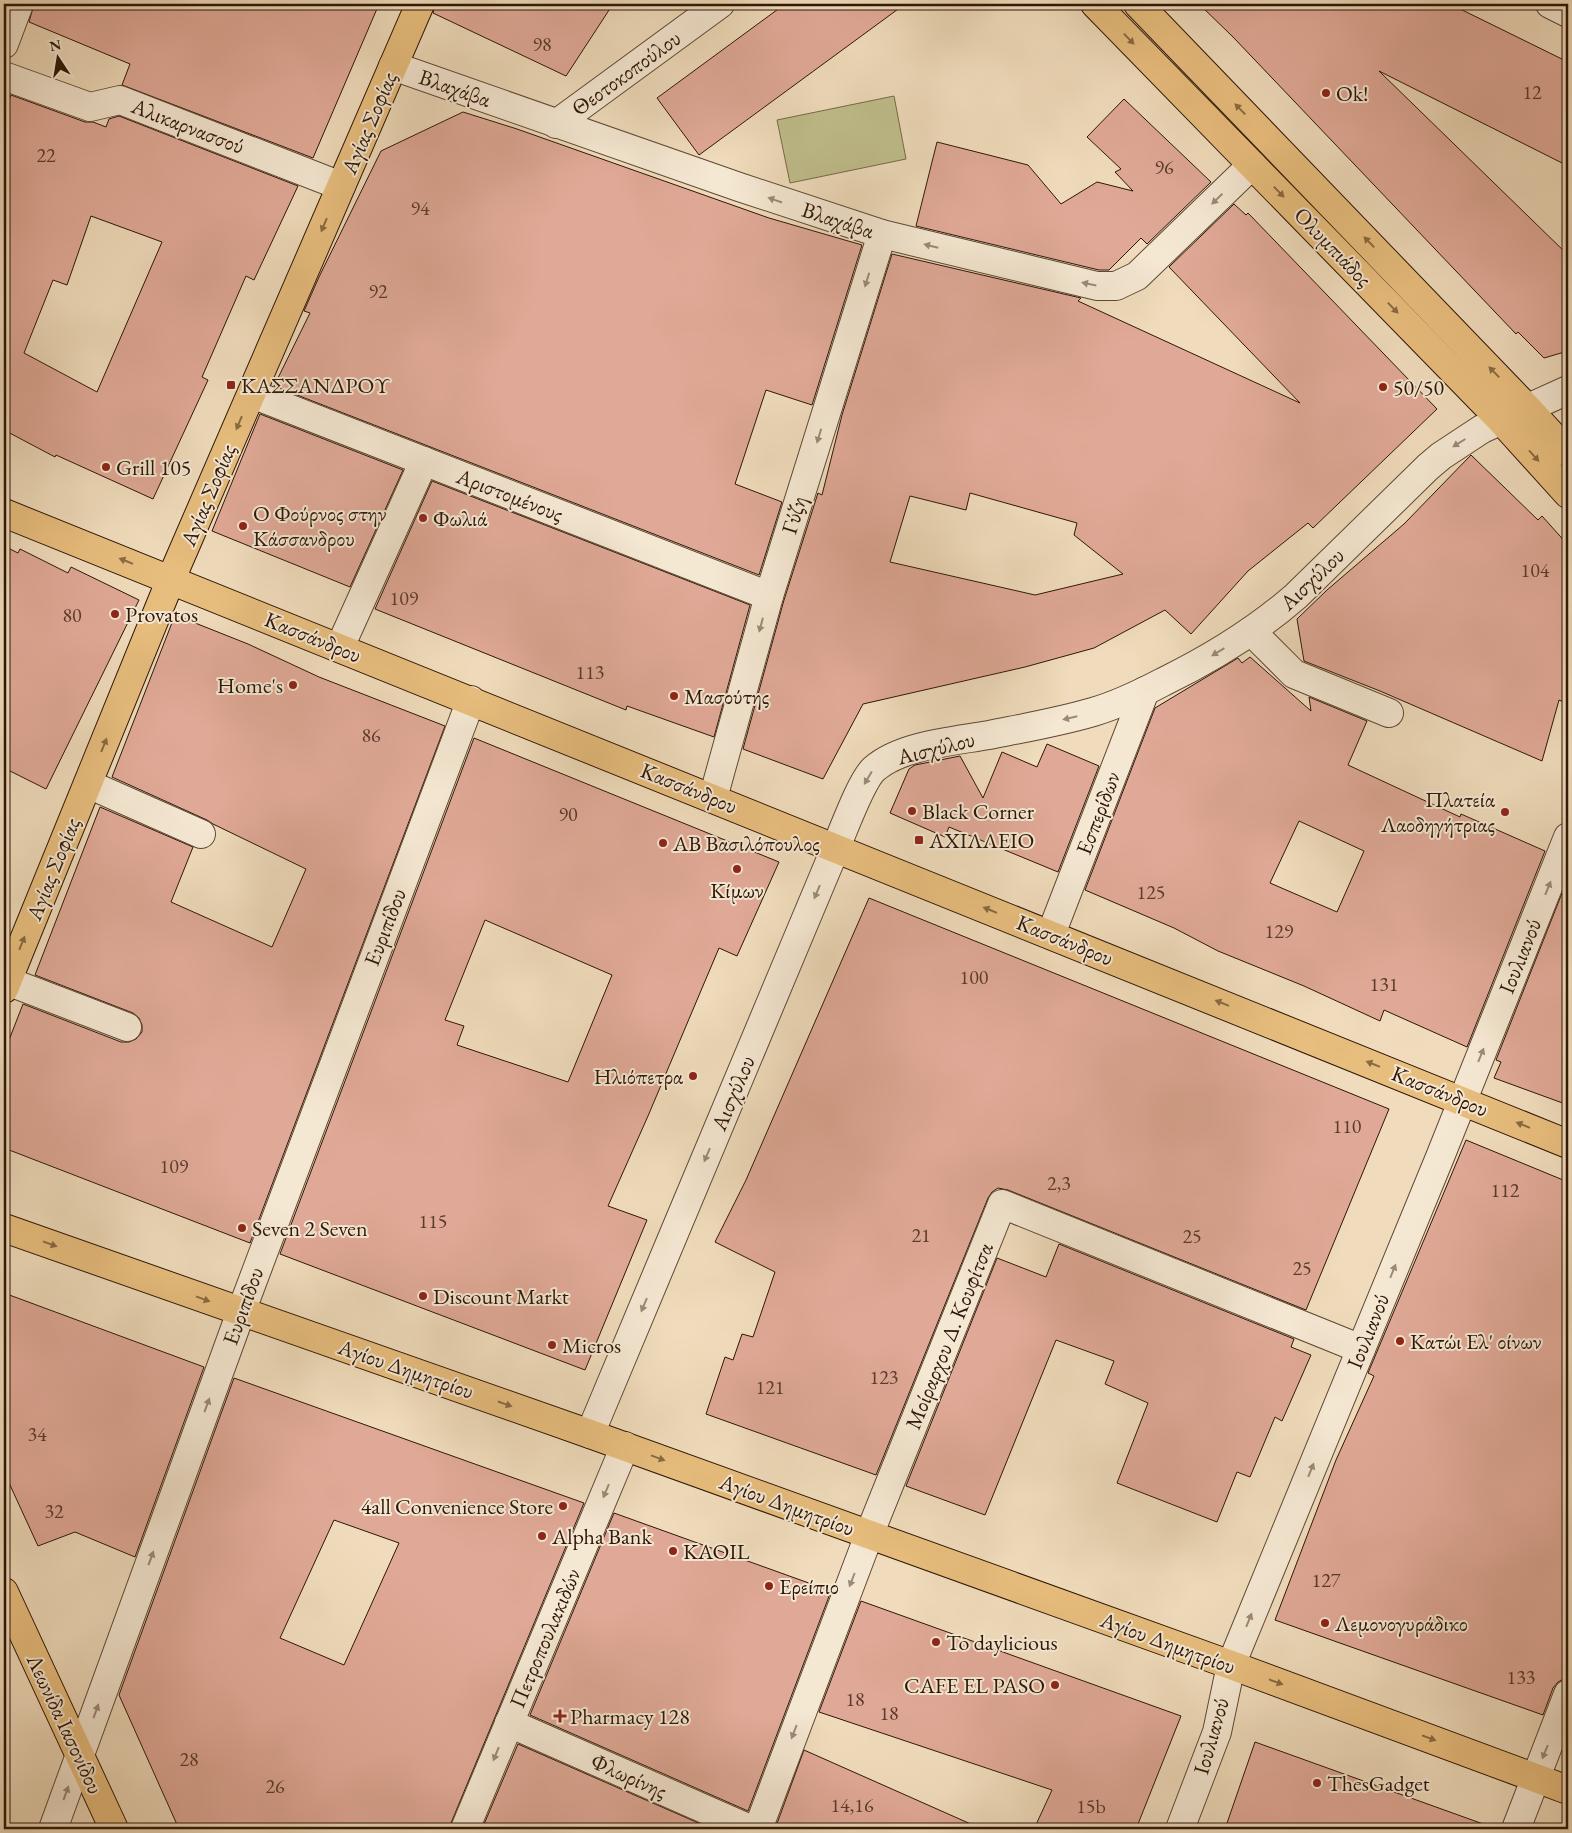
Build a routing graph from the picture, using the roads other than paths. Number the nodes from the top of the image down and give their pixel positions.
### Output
1 (19, 4) edge
2 (420, 4) edge
3 (720, 4) edge
4 (1095, 4) edge
5 (1138, 4) edge
6 (1550, 4) edge
7 (1568, 13) edge
8 (4, 44) edge
9 (393, 66) junction
10 (4, 76) edge
11 (556, 124) junction
12 (1252, 165) junction
13 (341, 186) junction
14 (882, 234) junction
15 (1568, 390) edge
16 (252, 394) junction
17 (1527, 408) junction
18 (1502, 420) junction
19 (1568, 453) edge
20 (424, 461) junction
21 (1568, 494) edge
22 (4, 513) edge
23 (172, 579) junction
24 (769, 596) junction
25 (1251, 631) junction
26 (340, 647) junction
27 (1146, 691) junction
28 (470, 700) junction
29 (1389, 712) dead end
30 (88, 784) junction
31 (713, 798) junction
32 (201, 834) dead end
33 (1568, 837) edge
34 (836, 847) junction
35 (1051, 934) junction
36 (5, 985) edge
37 (128, 1027) dead end
38 (1462, 1100) junction
39 (1568, 1144) edge
40 (4, 1228) edge
41 (241, 1312) junction
42 (1361, 1349) junction
43 (590, 1434) junction
44 (625, 1446) junction
45 (869, 1535) junction
46 (4, 1592) edge
47 (1231, 1665) junction
48 (1568, 1694) edge
49 (508, 1723) junction
50 (79, 1757) junction
51 (1535, 1778) junction
52 (1568, 1790) edge
53 (53, 1829) edge
54 (114, 1829) edge
55 (465, 1829) edge
56 (750, 1829) edge
57 (758, 1829) edge
58 (1180, 1829) edge
59 (1516, 1829) edge

1 - 8 street
2 - 9 main road, Αγίας Σοφίας
3 - 11 street, Θεοτοκοπούλου
4 -> 12 main road, Ολυμπιάδος
17 -> 5 main road, Ολυμπιάδος
6 - 7 street
9 - 11 street, Βλαχάβα
9 - 13 main road, Αγίας Σοφίας
10 - 13 street, Αλικαρνασσού
14 -> 11 street, Βλαχάβα
12 -> 14 street, Βλαχάβα
12 -> 18 main road, Ολυμπιάδος
13 -> 16 main road, Αγίας Σοφίας
14 -> 24 street, Γύζη
15 - 17 street, Αισχύλου
16 - 20 street, Αριστομένους
16 -> 23 main road, Αγίας Σοφίας
17 - 18 street, Αισχύλου
17 - 19 main road, Ολυμπιάδος
18 -> 21 main road, Ολυμπιάδος
18 -> 25 street, Αισχύλου
20 - 24 street, Αριστομένους
20 - 26 street
23 -> 22 main road, Κασσάνδρου
23 - 26 main road, Κασσάνδρου
30 -> 23 main road, Αγίας Σοφίας
24 -> 31 street, Γύζη
25 -> 27 street, Αισχύλου
25 - 29 street
26 - 28 main road, Κασσάνδρου
27 -> 34 street, Αισχύλου
27 - 35 street, Εσπερίδων
28 - 31 main road, Κασσάνδρου
28 - 41 street, Ευριπίδου
30 - 32 street
36 -> 30 main road, Αγίας Σοφίας
31 - 34 main road, Κασσάνδρου
38 -> 33 street, Ιουλιανού
35 -> 34 main road, Κασσάνδρου
34 -> 43 street, Αισχύλου
38 -> 35 main road, Κασσάνδρου
36 - 37 street
39 -> 38 main road, Κασσάνδρου
42 -> 38 street, Ιουλιανού
40 -> 41 main road, Αγίου Δημητρίου
41 -> 43 main road, Αγίου Δημητρίου
50 -> 41 street, Ευριπίδου
42 - 45 street, Μοίραρχου Δ. Κουφίτσα
47 -> 42 street, Ιουλιανού
43 - 44 main road, Αγίου Δημητρίου
44 -> 45 main road, Αγίου Δημητρίου
44 -> 49 street, Πετροπουλακιδών
45 - 47 main road, Αγίου Δημητρίου
45 -> 57 street, Μοίραρχου Δ. Κουφίτσα
46 - 50 main road, Λεωνίδα Ιασονίδου
47 -> 51 main road, Αγίου Δημητρίου
47 - 58 street, Ιουλιανού
48 -> 51 street
49 -> 55 street, Πετροπουλακιδών
49 - 56 street, Φλωρίνης
53 -> 50 street, Ευριπίδου
50 - 54 main road, Λεωνίδα Ιασονίδου
51 - 52 main road, Αγίου Δημητρίου
51 - 59 street

